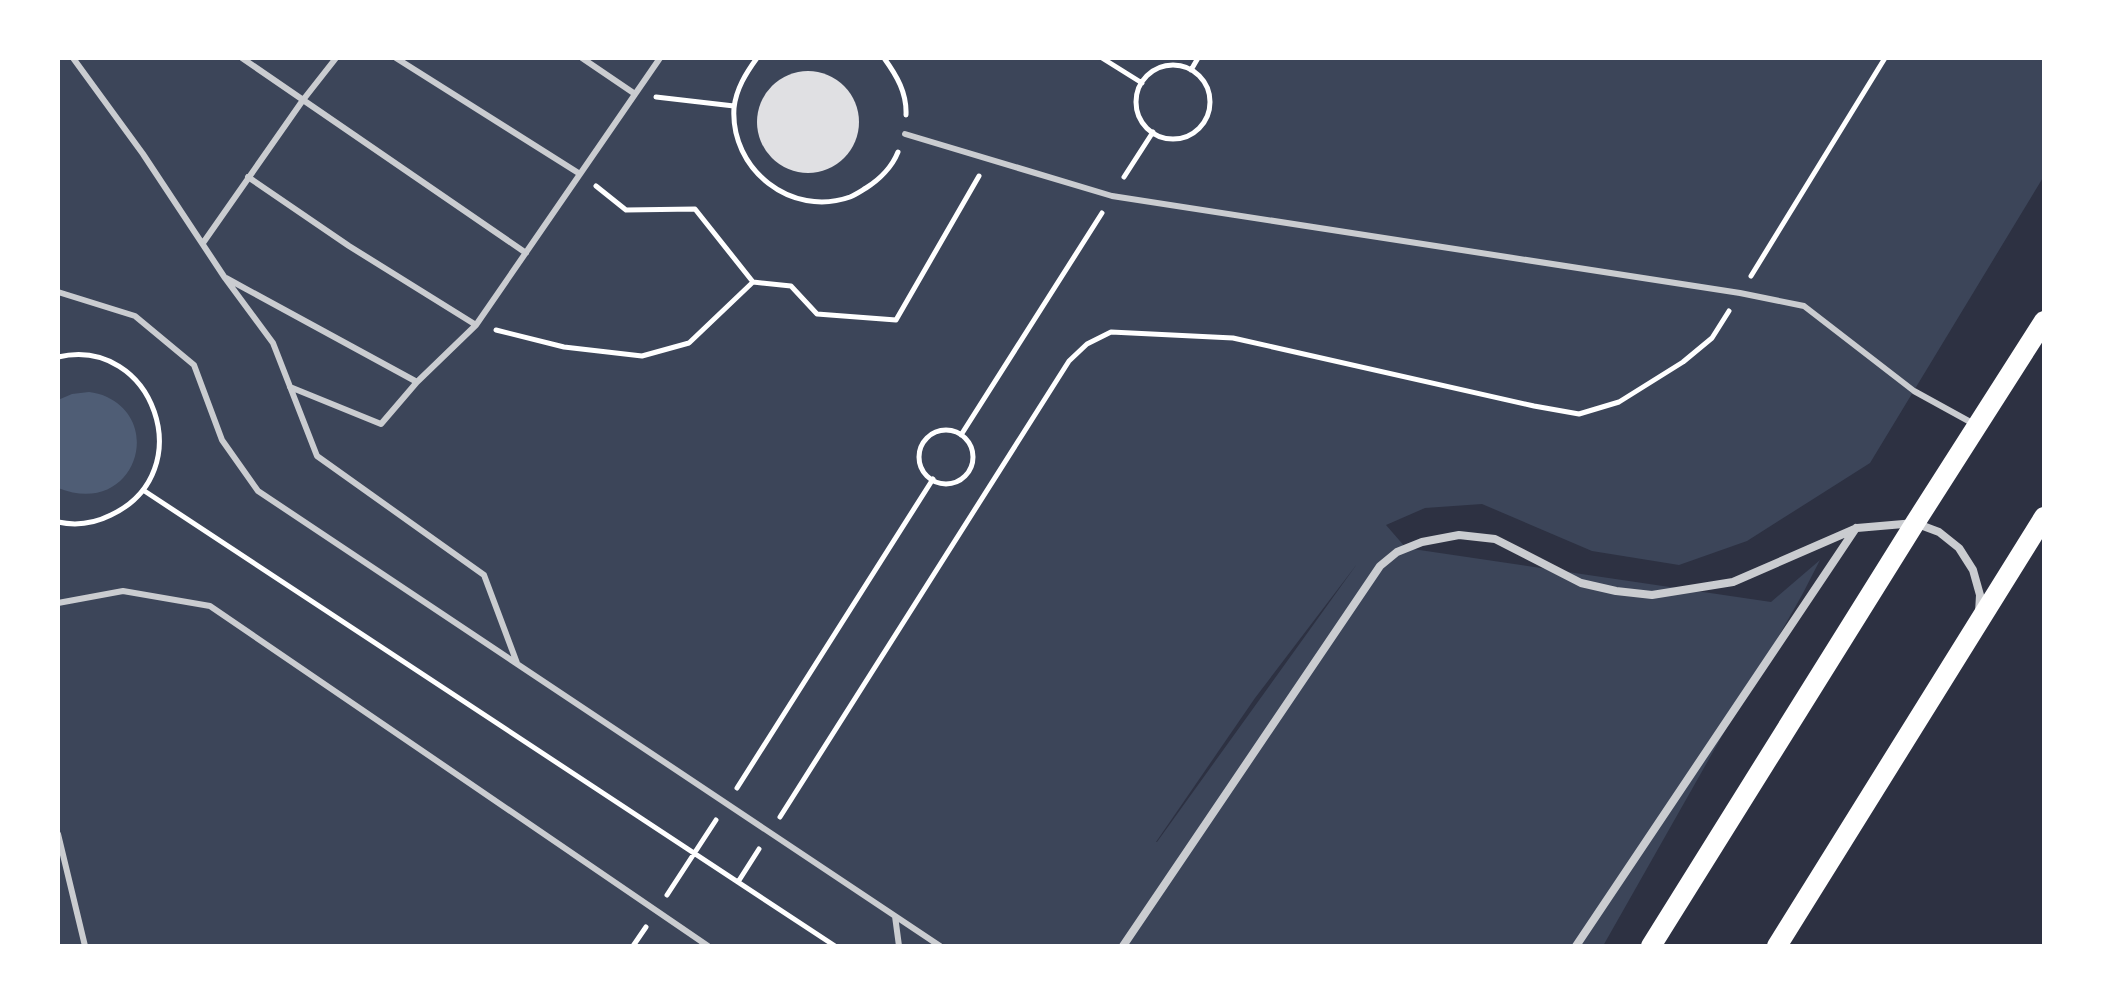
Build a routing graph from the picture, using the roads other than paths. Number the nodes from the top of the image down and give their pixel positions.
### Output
1 (73, 58) edge
2 (242, 58) edge
3 (336, 58) edge
4 (396, 58) edge
5 (582, 58) edge
6 (660, 58) edge
7 (635, 94) junction
8 (303, 100) junction
9 (905, 134) road end
10 (580, 174) junction
11 (248, 177) junction
12 (203, 243) junction
13 (526, 253) junction
14 (225, 278) junction
15 (58, 292) edge
16 (2044, 321) edge
17 (476, 325) junction
18 (417, 382) junction
19 (290, 387) junction
20 (1978, 426) junction
21 (2044, 517) edge
22 (1915, 523) junction
23 (1857, 528) junction
24 (58, 603) edge
25 (1978, 621) junction
26 (518, 664) junction
27 (58, 834) edge
28 (895, 916) junction
29 (85, 946) edge
30 (708, 946) edge
31 (899, 946) edge
32 (940, 946) edge
33 (1123, 946) edge
34 (1576, 946) edge
35 (1651, 946) edge
36 (1777, 946) edge

1 - 12 lane
2 - 8 lane
3 - 8 lane
4 - 10 lane
5 - 7 lane
6 - 7 lane
7 - 10 lane
8 - 11 lane
8 - 13 lane
9 - 20 lane
10 - 13 lane
11 - 12 lane
11 - 17 lane
12 - 14 lane
13 - 17 lane
14 - 18 lane
14 - 19 lane
15 - 26 lane
16 - 20 main road
17 - 18 lane
18 - 19 lane
19 - 26 lane
20 - 22 main road
21 - 25 main road
22 - 23 street
22 - 25 street
22 - 35 main road
23 - 33 street
23 - 34 street
24 - 30 lane
25 - 36 main road
26 - 28 lane
27 - 29 lane
28 - 31 lane
28 - 32 lane

